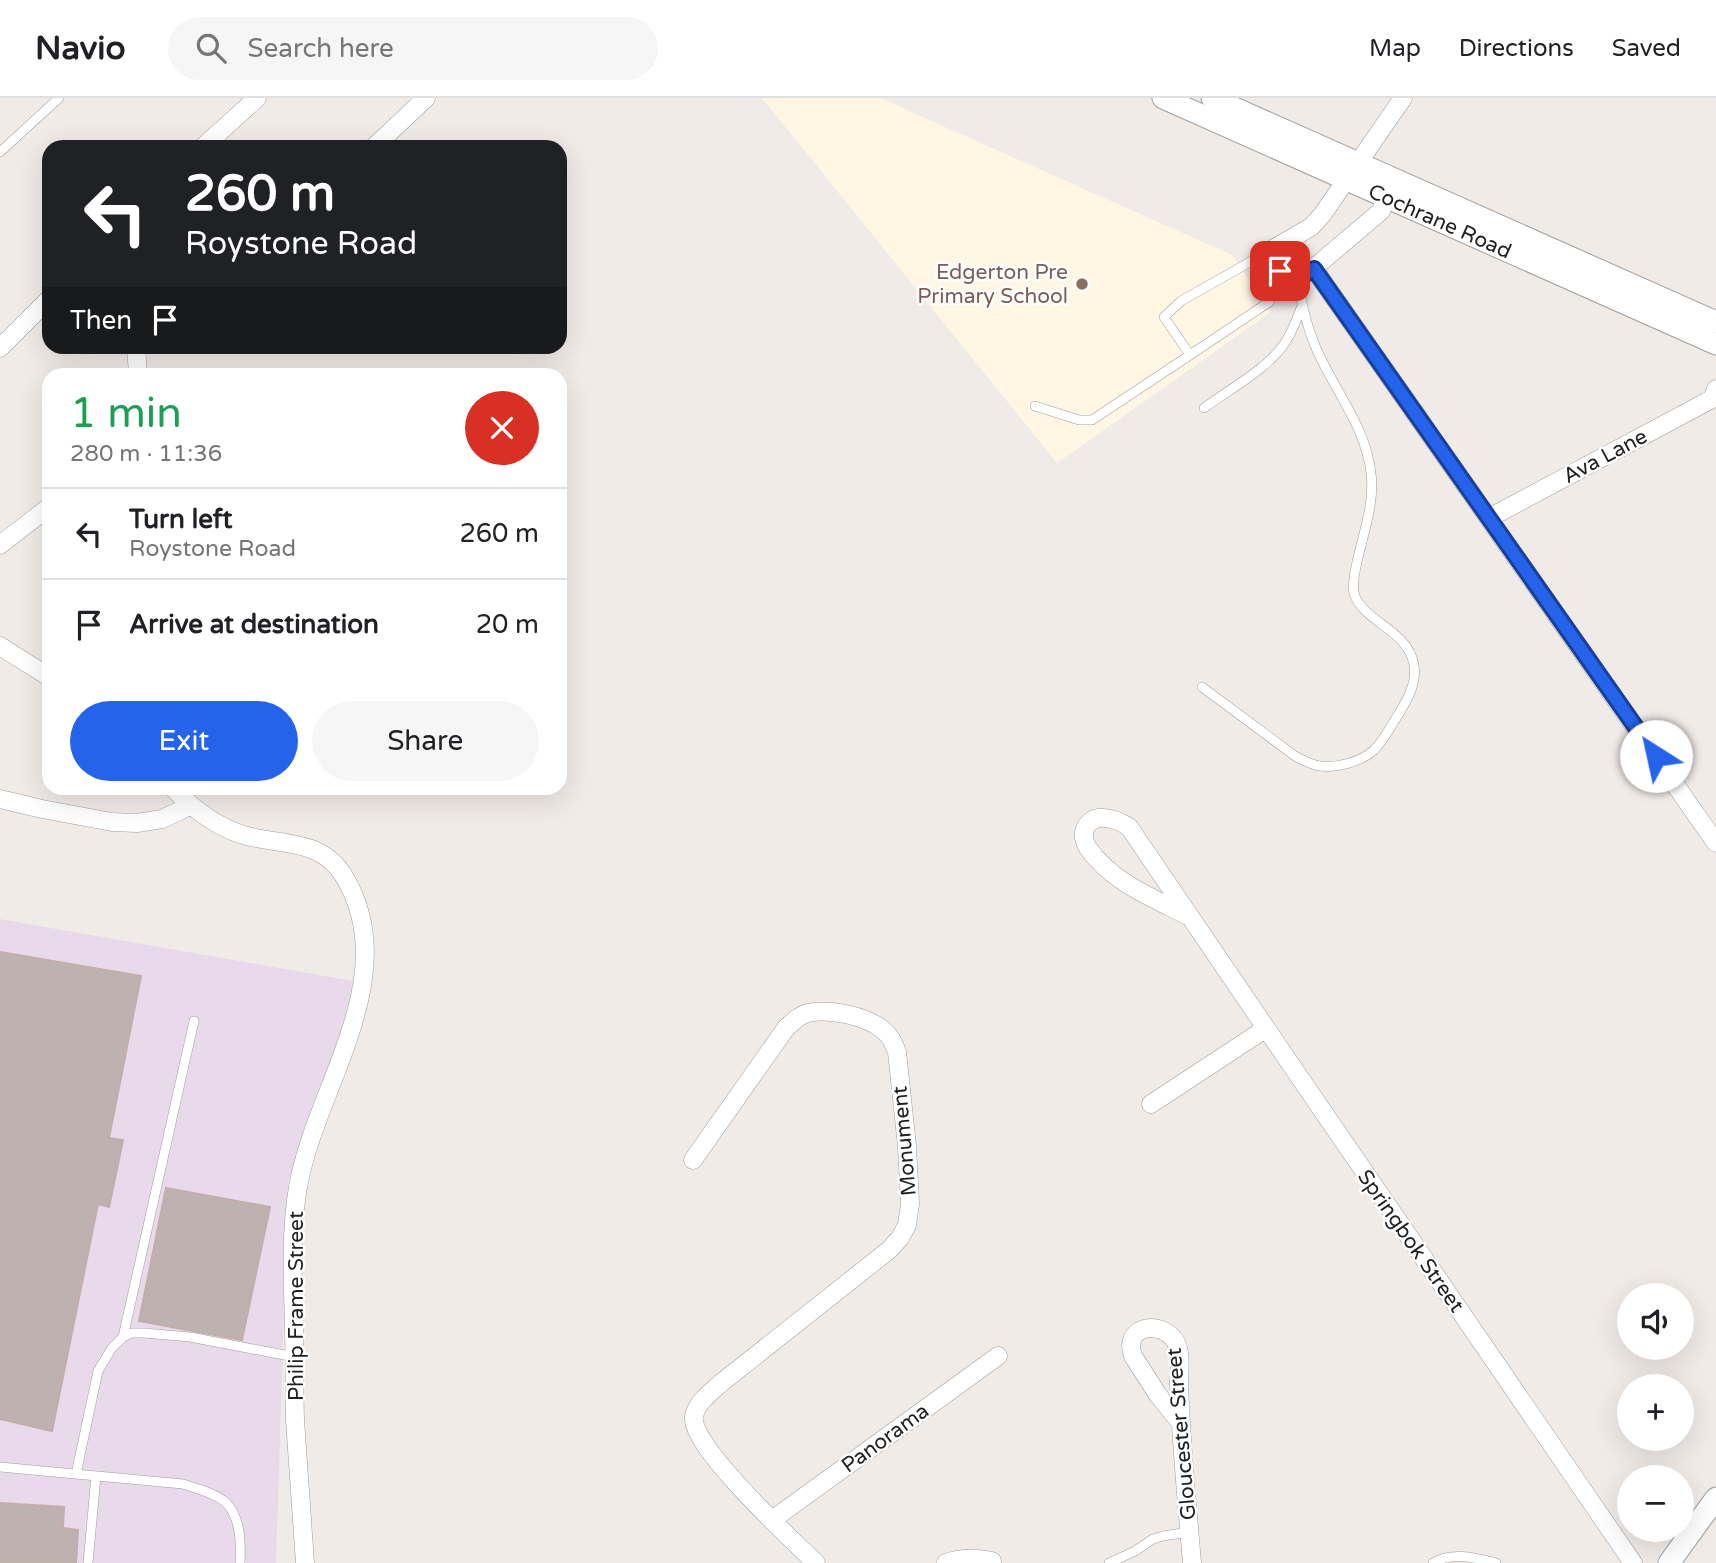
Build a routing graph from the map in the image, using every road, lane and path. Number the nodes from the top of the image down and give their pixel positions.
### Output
1 (59, 98) edge
2 (257, 98) edge
3 (426, 98) edge
4 (1163, 98) edge
5 (1212, 98) edge
6 (1403, 98) edge
7 (211, 140) edge
8 (381, 140) edge
9 (0, 152) edge
10 (1352, 172) junction
11 (1384, 186) junction
12 (1264, 254) junction
13 (1314, 269) junction
14 (1291, 275) junction
15 (1302, 305) junction
16 (42, 306) edge
17 (1716, 322) edge
18 (1716, 344) edge
19 (0, 348) edge
20 (1190, 355) junction
21 (1715, 398) edge
22 (1035, 406) dead end
23 (1204, 408) dead end
24 (42, 512) edge
25 (1489, 518) junction
26 (0, 545) edge
27 (0, 646) edge
28 (42, 673) edge
29 (1202, 687) dead end
30 (180, 795) edge
31 (191, 795) edge
32 (0, 799) edge
33 (190, 806) junction
34 (1716, 843) edge
35 (1190, 917) junction
36 (194, 1021) dead end
37 (1265, 1029) junction
38 (1151, 1104) dead end
39 (693, 1160) dead end
40 (122, 1337) junction
41 (998, 1356) dead end
42 (295, 1357) junction
43 (1180, 1422) junction
44 (0, 1467) edge
45 (76, 1474) junction
46 (96, 1476) junction
47 (1716, 1498) edge
48 (772, 1520) junction
49 (1189, 1532) junction
50 (992, 1561) dead end
51 (89, 1563) edge
52 (240, 1563) edge
53 (306, 1563) edge
54 (816, 1563) edge
55 (946, 1563) edge
56 (1109, 1563) edge
57 (1192, 1563) edge
58 (1433, 1563) edge
59 (1496, 1563) edge
60 (1633, 1563) edge
61 (1669, 1563) edge

1 - 9 lane
2 - 7 street
3 - 8 street
4 - 10 street, Cochrane Road
5 - 10 street, Cochrane Road
6 - 10 street
10 - 11 street, Cochrane Road
10 - 12 street
11 - 13 street
11 - 17 street, Cochrane Road
11 - 18 street, Cochrane Road
12 - 14 street
12 - 20 lane
13 - 14 street
13 - 25 street
14 - 15 lane
14 - 20 lane
15 - 23 lane
15 - 29 lane
16 - 19 street
20 - 22 lane
21 - 25 street, Ava Lane
24 - 26 street
25 - 34 street
27 - 28 street
30 - 33 street
31 - 33 street
32 - 33 street
33 - 42 street, Philip Frame Street
35 - 35 street, Springbok Street
35 - 37 street, Springbok Street
36 - 40 lane
37 - 38 street
37 - 60 street, Springbok Street
39 - 48 street, Monument
40 - 42 lane
40 - 45 lane
41 - 48 street, Panorama
42 - 53 street, Philip Frame Street
43 - 43 street, Gloucester Street
43 - 49 street, Gloucester Street
44 - 45 lane
45 - 46 lane
46 - 51 lane
46 - 52 lane
47 - 61 street
48 - 54 street
49 - 56 lane
49 - 57 street, Gloucester Street
50 - 55 street
58 - 59 lane

